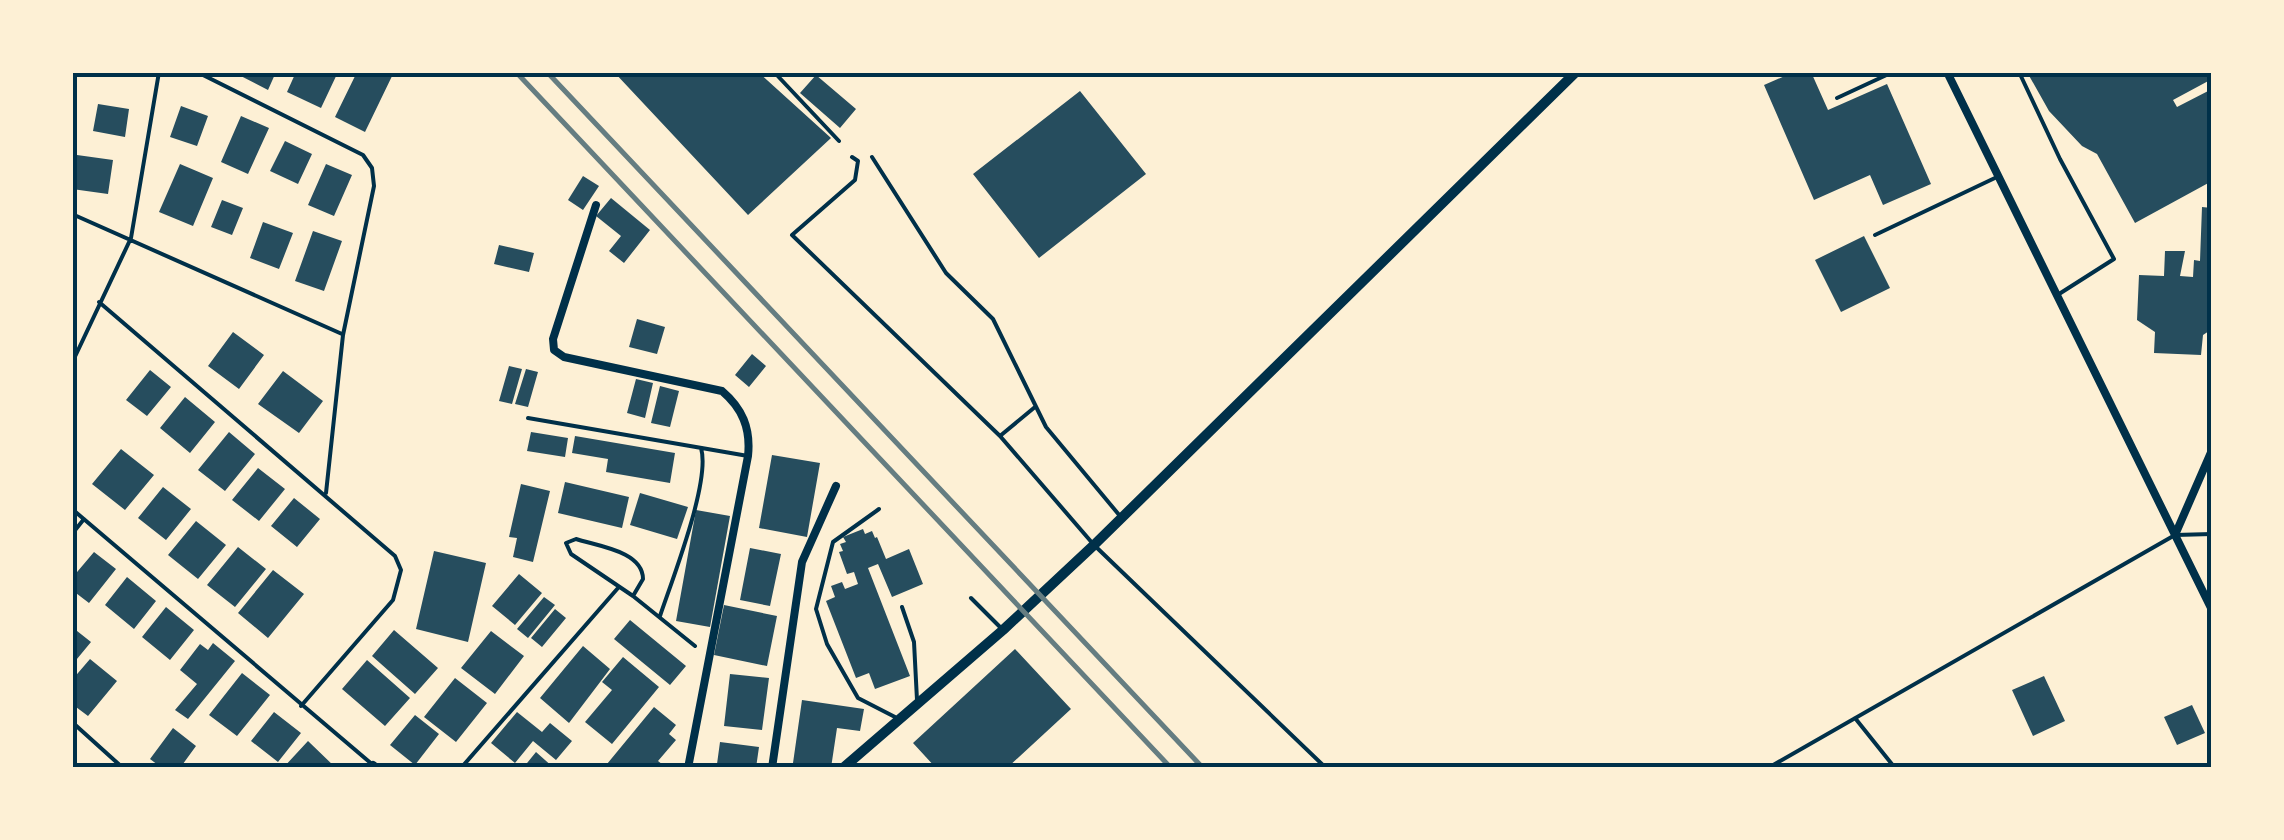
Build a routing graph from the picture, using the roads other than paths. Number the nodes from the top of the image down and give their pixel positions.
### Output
1 (159, 72) edge
2 (197, 72) edge
3 (774, 72) edge
4 (1576, 72) edge
5 (1893, 72) edge
6 (1946, 72) edge
7 (2019, 72) edge
8 (1837, 98) dead end
9 (839, 142) dead end
10 (872, 156) dead end
11 (852, 157) dead end
12 (1998, 177) junction
13 (596, 205) dead end
14 (72, 214) edge
15 (1875, 235) dead end
16 (131, 238) junction
17 (2057, 296) junction
18 (99, 302) junction
19 (343, 334) junction
20 (72, 362) edge
21 (1036, 406) junction
22 (528, 418) dead end
23 (1000, 436) junction
24 (700, 448) junction
25 (2212, 450) edge
26 (748, 456) junction
27 (836, 486) dead end
28 (326, 494) junction
29 (72, 509) edge
30 (879, 509) dead end
31 (1122, 518) junction
32 (84, 519) junction
33 (72, 534) edge
34 (2212, 534) edge
35 (2175, 535) junction
36 (1094, 545) junction
37 (618, 588) junction
38 (632, 596) junction
39 (971, 598) dead end
40 (902, 607) dead end
41 (2212, 610) edge
42 (660, 618) junction
43 (1004, 630) junction
44 (695, 646) dead end
45 (917, 704) junction
46 (300, 706) junction
47 (1854, 718) junction
48 (900, 720) junction
49 (72, 722) edge
50 (375, 766) edge
51 (123, 768) edge
52 (461, 768) edge
53 (688, 768) edge
54 (772, 768) edge
55 (843, 768) edge
56 (1326, 768) edge
57 (1768, 768) edge
58 (1895, 768) edge

1 - 16 lane
2 - 19 lane
3 - 9 lane
4 - 31 street
5 - 8 lane
6 - 12 street
7 - 17 lane
10 - 21 lane
11 - 23 lane
12 - 15 lane
12 - 17 street
13 - 26 street
14 - 16 lane
16 - 18 lane
16 - 19 lane
17 - 35 street
18 - 20 lane
18 - 28 lane
19 - 28 lane
21 - 23 lane
21 - 31 lane
22 - 24 lane
23 - 36 lane
24 - 26 lane
24 - 42 lane
25 - 35 street
26 - 53 street
27 - 54 street
28 - 46 lane
29 - 32 lane
30 - 48 lane
31 - 36 street
32 - 33 lane
32 - 46 lane
34 - 35 lane
35 - 41 street
35 - 47 lane
36 - 43 street
36 - 56 lane
37 - 38 lane
37 - 38 lane
37 - 52 lane
38 - 42 lane
39 - 43 lane
40 - 45 lane
42 - 44 lane
43 - 45 street
45 - 48 street
46 - 50 lane
47 - 57 lane
47 - 58 lane
48 - 55 street
49 - 51 lane

